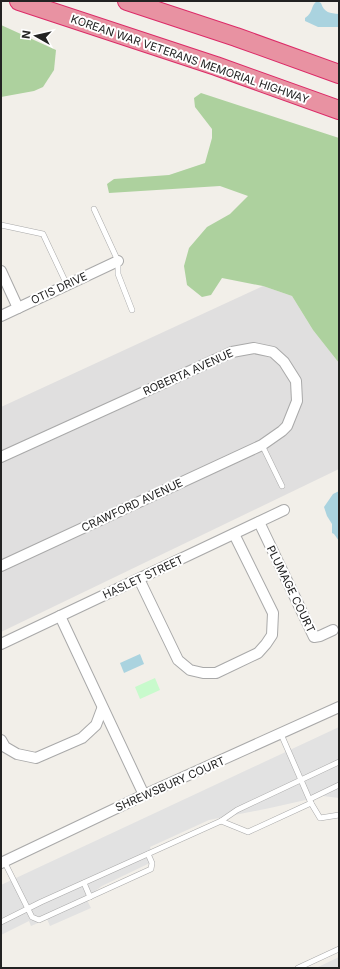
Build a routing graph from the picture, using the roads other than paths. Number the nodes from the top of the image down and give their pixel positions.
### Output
1 (19, 1) edge
2 (127, 1) edge
3 (339, 74) edge
4 (339, 110) edge
5 (94, 209) dead end
6 (1, 225) edge
7 (118, 261) junction
8 (1, 270) edge
9 (66, 285) junction
10 (18, 308) junction
11 (132, 310) dead end
12 (1, 316) edge
13 (262, 445) junction
14 (1, 456) edge
15 (282, 486) dead end
16 (284, 510) dead end
17 (258, 522) junction
18 (234, 534) junction
19 (1, 566) edge
20 (139, 578) junction
21 (60, 616) junction
22 (333, 630) dead end
23 (1, 644) edge
24 (339, 707) edge
25 (102, 709) junction
26 (281, 734) junction
27 (1, 740) edge
28 (339, 762) edge
29 (301, 780) junction
30 (339, 785) edge
31 (144, 795) junction
32 (311, 801) junction
33 (339, 815) edge
34 (221, 821) junction
35 (148, 854) junction
36 (3, 862) edge
37 (84, 883) junction
38 (90, 897) junction
39 (28, 909) junction
40 (1, 922) edge
41 (339, 950) edge
42 (298, 968) edge

1 - 4 highway, KOREAN WAR VETERANS MEMORIAL HIGHWAY
2 - 3 highway
5 - 7 lane
6 - 9 lane
7 - 9 street, OTIS DRIVE
7 - 11 lane
8 - 10 street
9 - 10 street, OTIS DRIVE
10 - 12 street, OTIS DRIVE
13 - 14 street, ROBERTA AVENUE
13 - 15 lane
13 - 19 street, CRAWFORD AVENUE
16 - 17 street, HASLET STREET
17 - 18 street, HASLET STREET
17 - 22 street, PLUMAGE COURT
18 - 20 street, HASLET STREET
18 - 20 street
20 - 21 street, HASLET STREET
21 - 23 street, HASLET STREET
21 - 25 street
24 - 26 street, SHREWSBURY COURT
25 - 27 street
25 - 31 street
26 - 29 lane
26 - 31 street, SHREWSBURY COURT
28 - 29 lane
29 - 32 lane
29 - 34 lane
30 - 32 lane
31 - 36 street, SHREWSBURY COURT
32 - 33 lane
32 - 34 lane
34 - 35 lane
35 - 37 lane
35 - 38 lane
36 - 39 lane
37 - 38 lane
37 - 39 lane
38 - 39 lane
39 - 40 lane
41 - 42 lane

